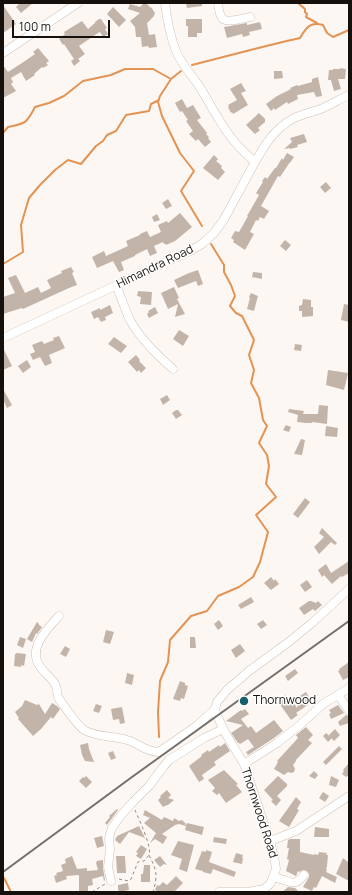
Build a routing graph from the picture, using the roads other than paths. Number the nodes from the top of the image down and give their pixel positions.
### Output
1 (78, 3) edge
2 (165, 3) edge
3 (218, 3) edge
4 (250, 17) dead end
5 (3, 53) edge
6 (349, 95) edge
7 (255, 162) junction
8 (116, 285) junction
9 (3, 338) edge
10 (173, 368) dead end
11 (349, 588) edge
12 (59, 616) dead end
13 (349, 688) edge
14 (338, 695) junction
15 (215, 709) junction
16 (349, 711) edge
17 (223, 729) junction
18 (244, 764) junction
19 (349, 796) edge
20 (270, 841) junction
21 (304, 875) dead end
22 (274, 877) junction
23 (111, 881) road end
24 (219, 892) edge

1 - 5 street
2 - 7 street
3 - 4 street
6 - 7 street, Himandra Road
7 - 8 street, Himandra Road
8 - 9 street, Himandra Road
8 - 10 street
11 - 15 street
12 - 15 street
13 - 14 street
14 - 16 street
14 - 18 street
15 - 17 street, Thornwood Road
17 - 18 street, Thornwood Road
17 - 23 street
18 - 20 street, Thornwood Road
19 - 20 street
20 - 22 street, Thornwood Road
21 - 22 street
22 - 24 street

